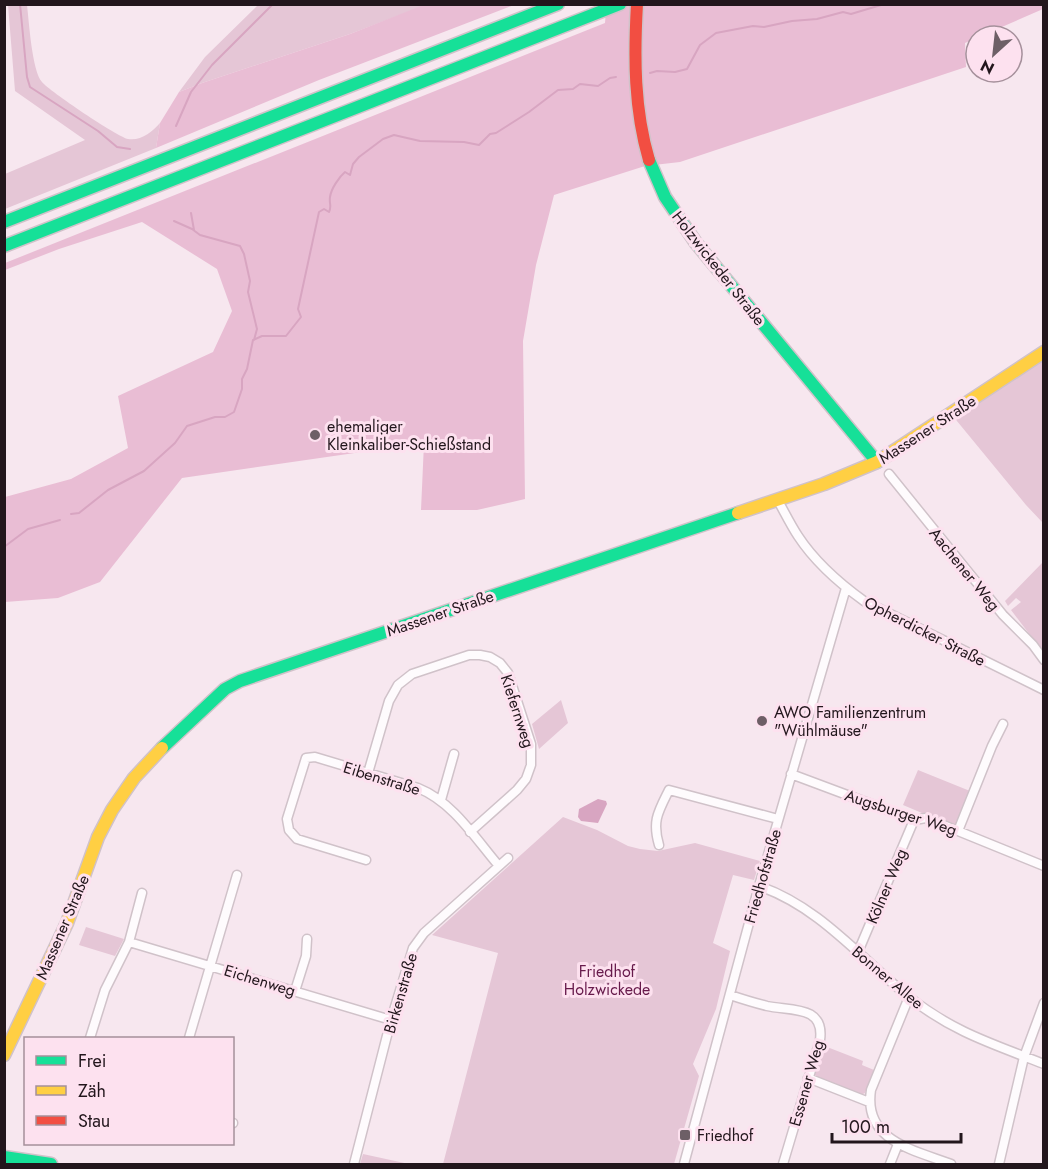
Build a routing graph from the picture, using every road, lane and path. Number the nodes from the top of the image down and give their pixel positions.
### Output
1 (558, 4) edge
2 (620, 4) edge
3 (637, 4) edge
4 (4, 222) edge
5 (4, 246) edge
6 (1044, 352) edge
7 (877, 462) junction
8 (889, 474) dead end
9 (777, 499) junction
10 (846, 588) junction
11 (1044, 660) edge
12 (1043, 687) edge
13 (1003, 724) dead end
14 (454, 754) dead end
15 (368, 773) junction
16 (792, 774) junction
17 (441, 800) junction
18 (778, 819) junction
19 (914, 820) junction
20 (958, 831) junction
21 (470, 832) junction
22 (659, 846) dead end
23 (508, 858) dead end
24 (366, 860) dead end
25 (499, 866) junction
26 (1044, 866) edge
27 (237, 875) dead end
28 (759, 886) junction
29 (142, 893) dead end
30 (307, 939) dead end
31 (129, 942) junction
32 (858, 952) junction
33 (211, 965) junction
34 (295, 991) junction
35 (730, 995) junction
36 (909, 997) junction
37 (1044, 1002) edge
38 (391, 1020) junction
39 (90, 1037) edge
40 (189, 1037) edge
41 (4, 1055) edge
42 (1024, 1057) junction
43 (1044, 1064) edge
44 (808, 1078) junction
45 (869, 1102) junction
46 (898, 1144) junction
47 (4, 1157) edge
48 (51, 1164) edge
49 (354, 1164) edge
50 (684, 1164) edge
51 (783, 1164) edge
52 (890, 1164) edge
53 (951, 1164) edge
54 (999, 1164) edge

1 - 4 main road
2 - 5 main road
3 - 7 main road, Holzwickeder Straße
6 - 7 main road, Massener Straße
7 - 9 main road, Massener Straße
8 - 11 street, Aachener Weg
9 - 10 street, Opherdicker Straße
9 - 41 main road, Massener Straße
10 - 12 street, Opherdicker Straße
10 - 16 street, Friedhofstraße
13 - 20 street
14 - 17 street
15 - 17 street, Eibenstraße
15 - 21 street, Kiefernweg
15 - 24 street, Eibenstraße
16 - 18 street, Friedhofstraße
16 - 19 street, Augsburger Weg
17 - 21 street, Eibenstraße
18 - 22 street
18 - 28 street, Friedhofstraße
19 - 20 street, Augsburger Weg
19 - 32 street, Kölner Weg
20 - 26 street, Augsburger Weg
21 - 25 street, Eibenstraße
23 - 25 street, Birkenstraße
25 - 38 street, Birkenstraße
27 - 33 street
28 - 32 street, Bonner Allee
28 - 35 street, Friedhofstraße
29 - 31 street
30 - 34 street
31 - 33 street, Eichenweg
31 - 39 street
32 - 36 street, Bonner Allee
33 - 34 street, Eichenweg
33 - 40 street
34 - 38 street, Eichenweg
35 - 44 street, Essener Weg
35 - 50 street, Friedhofstraße
36 - 42 street, Bonner Allee
36 - 45 street
37 - 42 street
38 - 49 street, Birkenstraße
42 - 43 street, Bonner Allee
42 - 54 street
44 - 45 street
44 - 51 street, Essener Weg
45 - 46 street
46 - 52 street
46 - 53 street
47 - 48 main road

